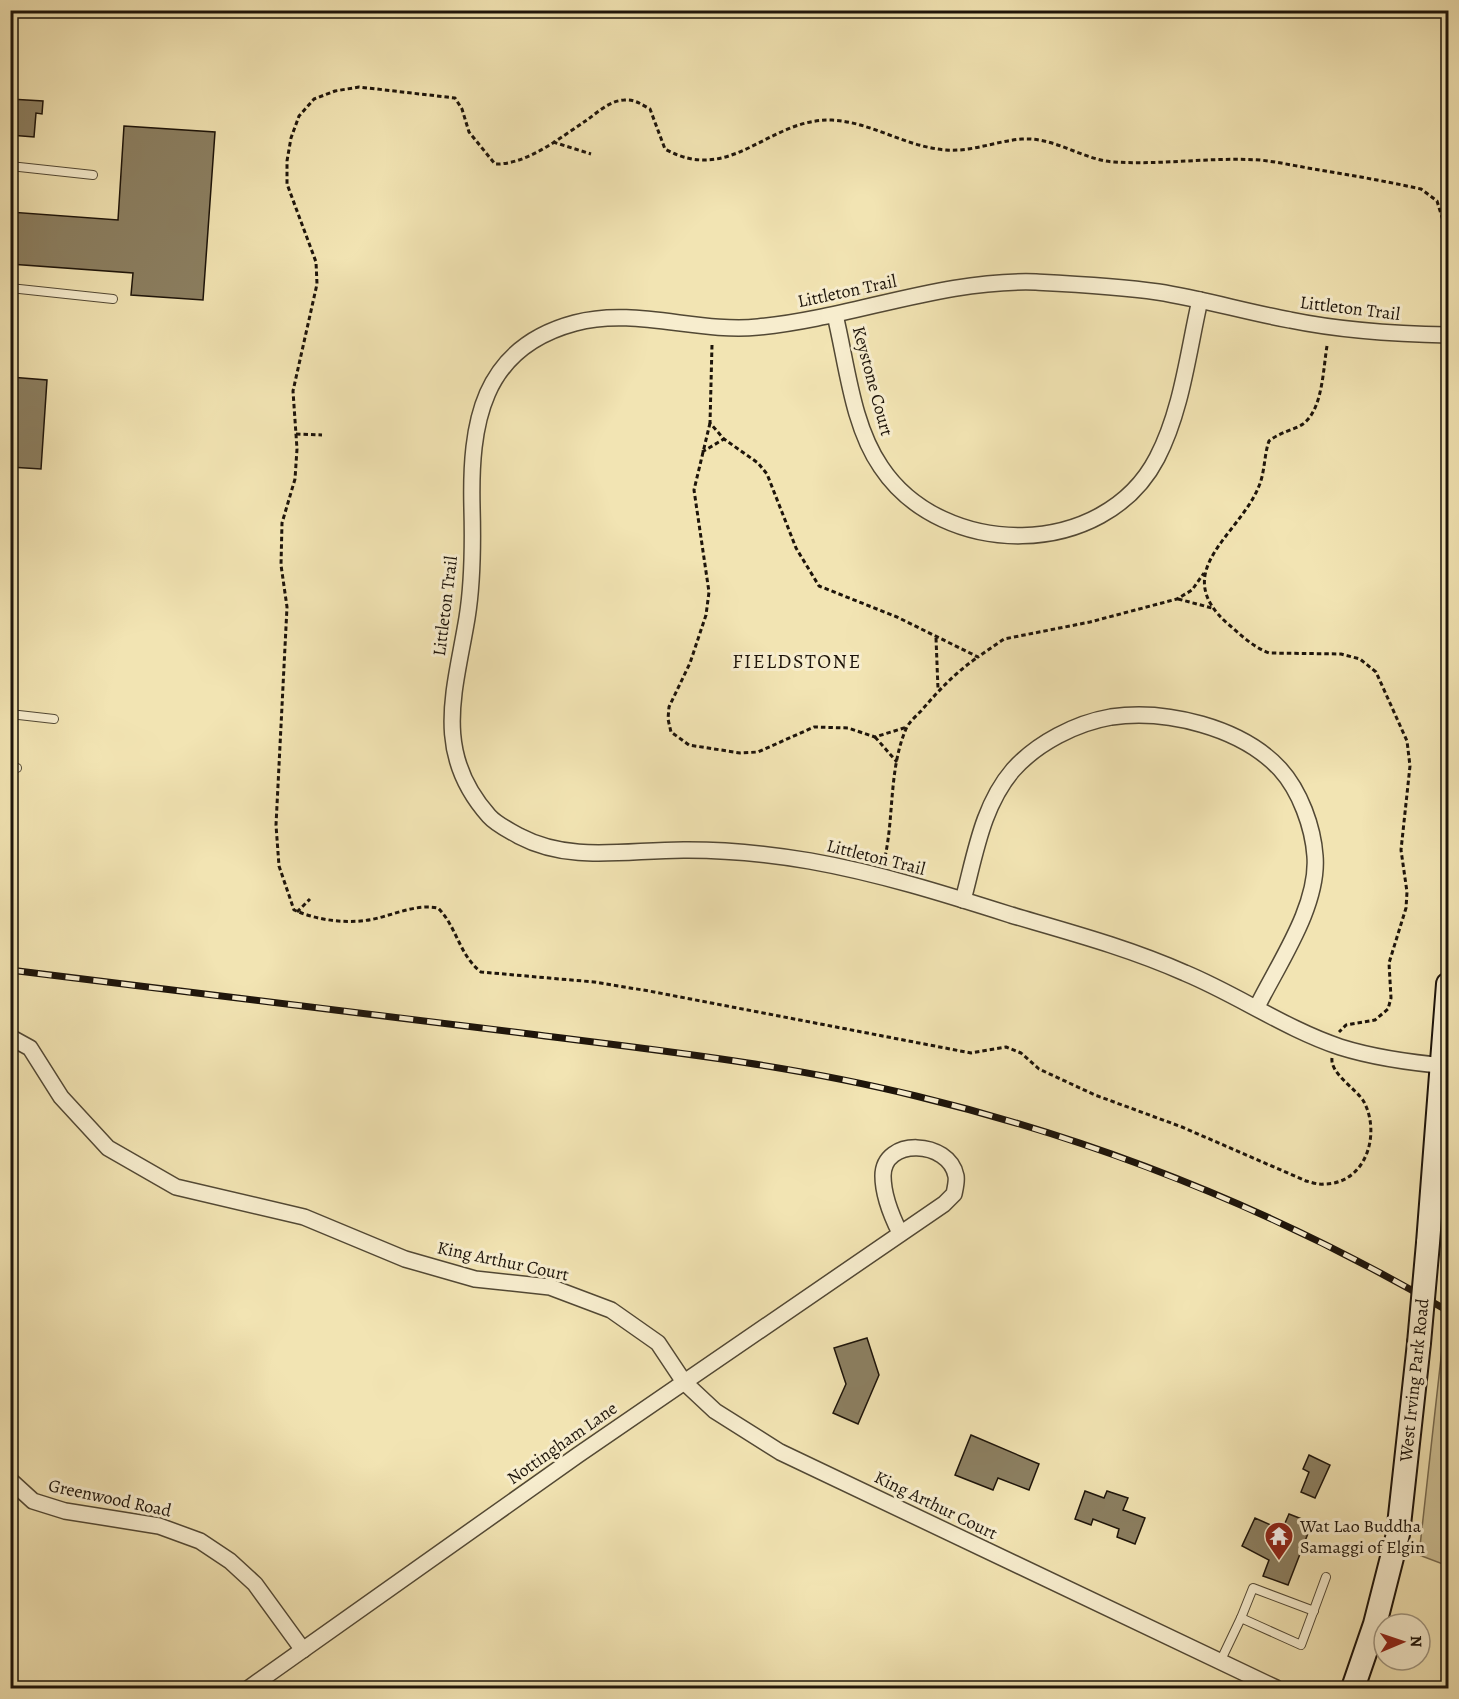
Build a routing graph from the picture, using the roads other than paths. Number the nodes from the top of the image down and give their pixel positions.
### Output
1 (10, 166) edge
2 (93, 175) dead end
3 (10, 288) edge
4 (112, 298) dead end
5 (1200, 300) junction
6 (836, 315) junction
7 (1449, 335) edge
8 (10, 714) edge
9 (54, 719) dead end
10 (963, 900) junction
11 (1449, 984) edge
12 (1257, 1007) junction
13 (10, 1037) edge
14 (1445, 1066) edge
15 (900, 1233) junction
16 (684, 1382) junction
17 (10, 1480) edge
18 (1326, 1577) dead end
19 (1314, 1611) junction
20 (1241, 1618) junction
21 (303, 1650) junction
22 (1220, 1662) junction
23 (249, 1689) edge
24 (1276, 1689) edge
25 (1353, 1689) edge

1 - 2 lane
3 - 4 lane
5 - 6 street, Littleton Trail
5 - 6 street, Keystone Court
5 - 7 street, Littleton Trail
6 - 10 street, Littleton Trail
8 - 9 lane
10 - 12 street, Littleton Trail
10 - 12 street
11 - 14 main road, West Irving Park Road
12 - 14 street, Littleton Trail
13 - 16 street, King Arthur Court
14 - 25 main road, West Irving Park Road, bridge
15 - 15 street, Nottingham Lane
15 - 16 street, Nottingham Lane
16 - 21 street, Nottingham Lane
16 - 22 street, King Arthur Court
17 - 21 street, Greenwood Road
18 - 19 lane
19 - 20 lane
19 - 20 lane
20 - 22 lane
21 - 23 street, Nottingham Lane
22 - 24 street, King Arthur Court

